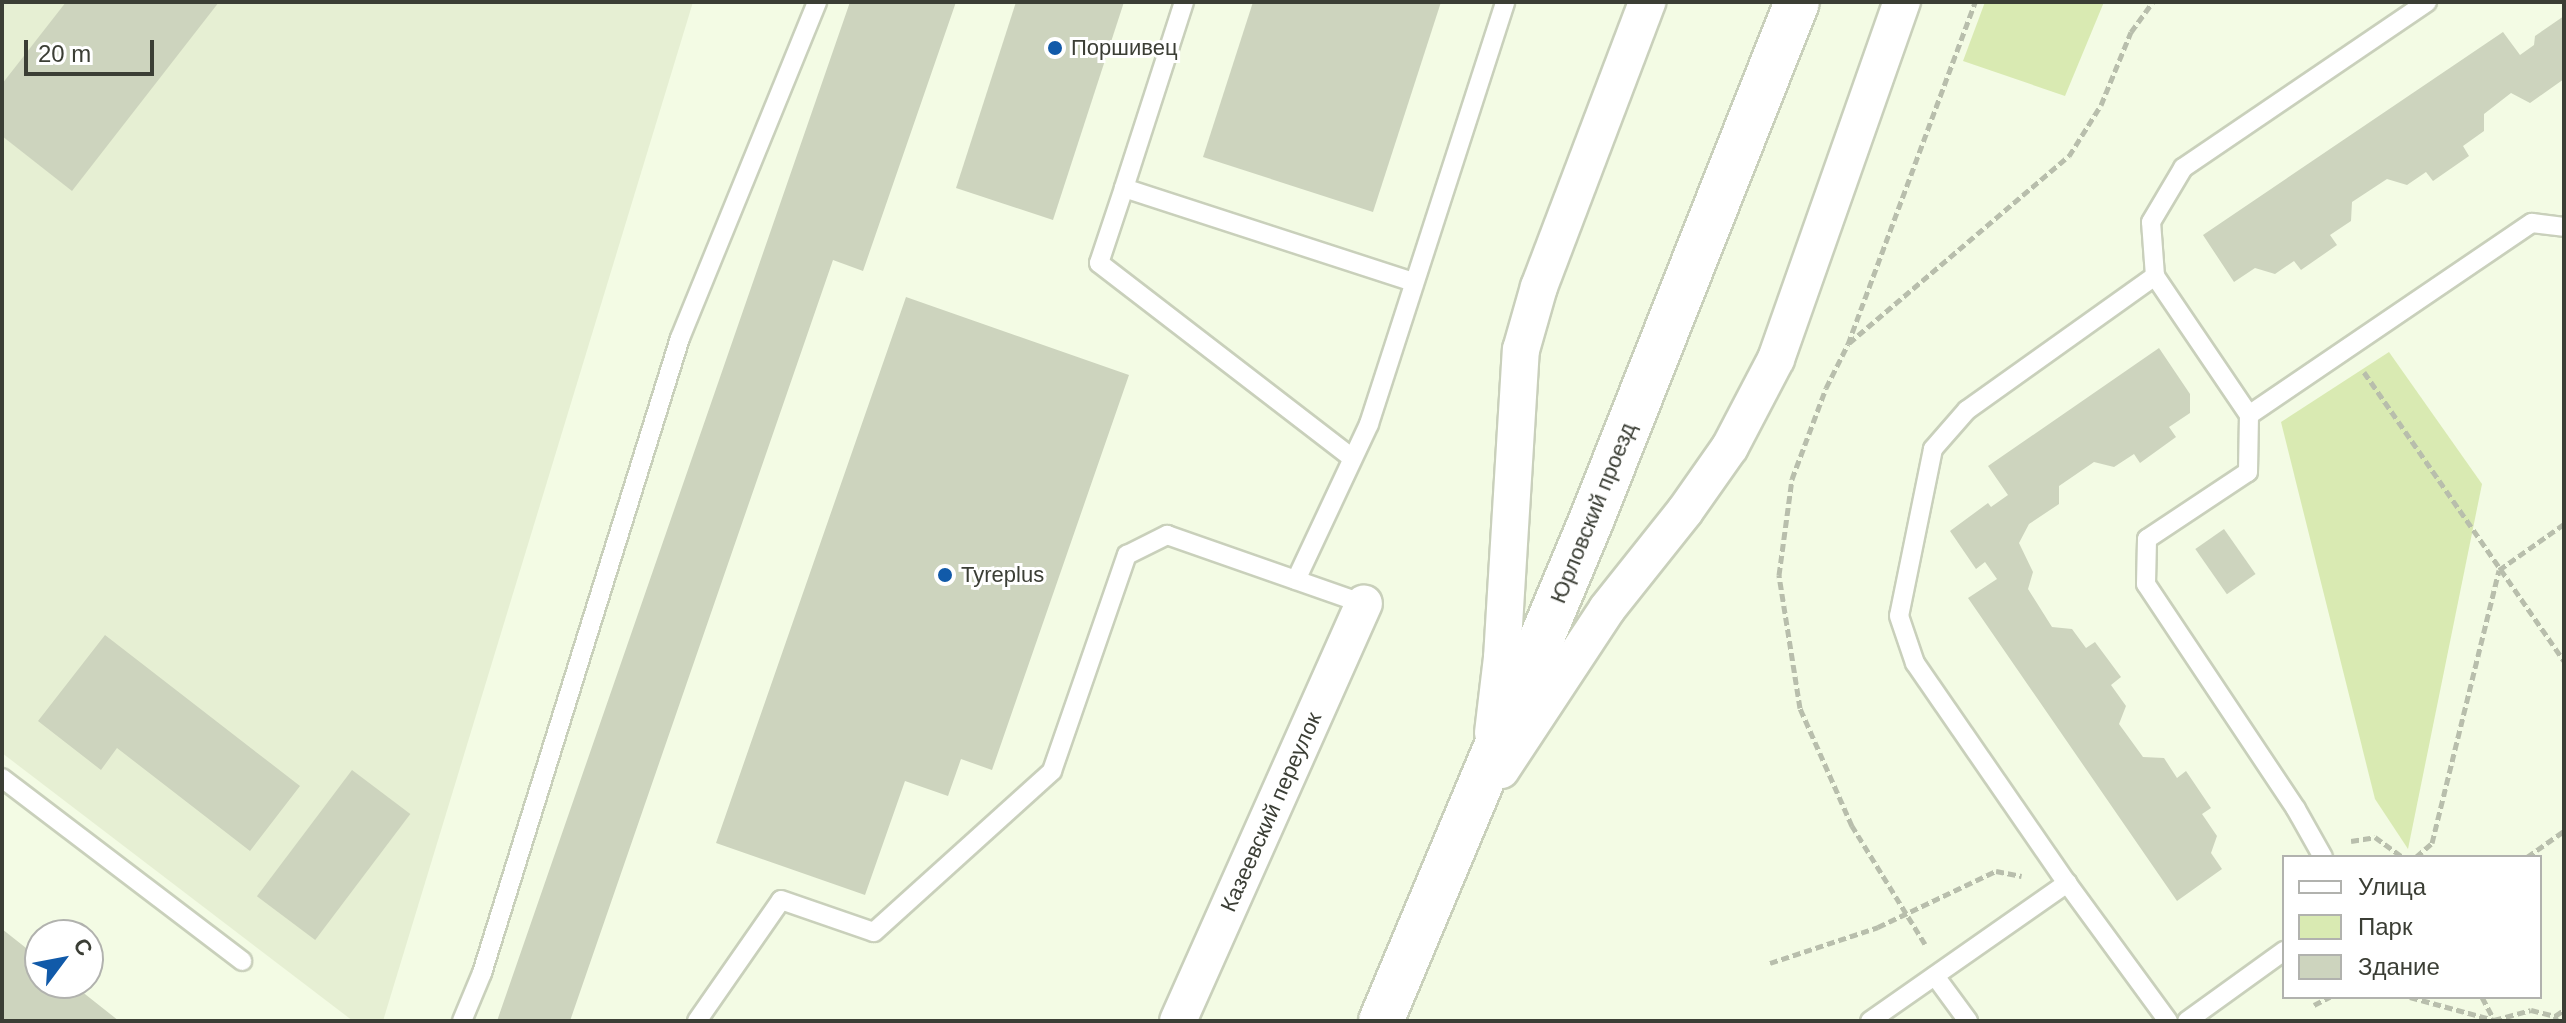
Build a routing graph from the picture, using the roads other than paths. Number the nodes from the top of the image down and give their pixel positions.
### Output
1 (817, 2) edge
2 (1184, 2) edge
3 (1505, 2) edge
4 (1647, 2) edge
5 (1797, 2) edge
6 (1902, 2) edge
7 (2427, 2) edge
8 (1124, 188) junction
9 (2564, 227) edge
10 (2155, 276) junction
11 (1414, 282) junction
12 (2249, 415) junction
13 (1352, 458) junction
14 (1296, 580) junction
15 (1364, 604) joint
16 (1488, 767) junction
17 (2, 778) edge
18 (1465, 824) junction
19 (2320, 852) edge
20 (2067, 883) junction
21 (2282, 952) edge
22 (242, 961) dead end
23 (1935, 976) junction
24 (462, 1021) edge
25 (697, 1021) edge
26 (1178, 1021) edge
27 (1381, 1021) edge
28 (1870, 1021) edge
29 (1968, 1021) edge
30 (2168, 1021) edge
31 (2187, 1021) edge

1 - 24 lane
2 - 8 lane
3 - 11 lane
4 - 16 street
5 - 16 main road, Юрловский проезд
6 - 18 street
7 - 10 lane
8 - 11 lane
8 - 13 lane
9 - 12 lane
10 - 12 lane
10 - 20 lane
11 - 13 lane
12 - 19 lane
13 - 14 lane
14 - 15 lane
14 - 25 lane
15 - 26 street, Казеевский переулок
16 - 18 main road, Юрловский проезд
17 - 22 lane
18 - 27 main road, Юрловский проезд
20 - 23 lane
20 - 30 lane
21 - 31 lane
23 - 28 lane
23 - 29 lane

